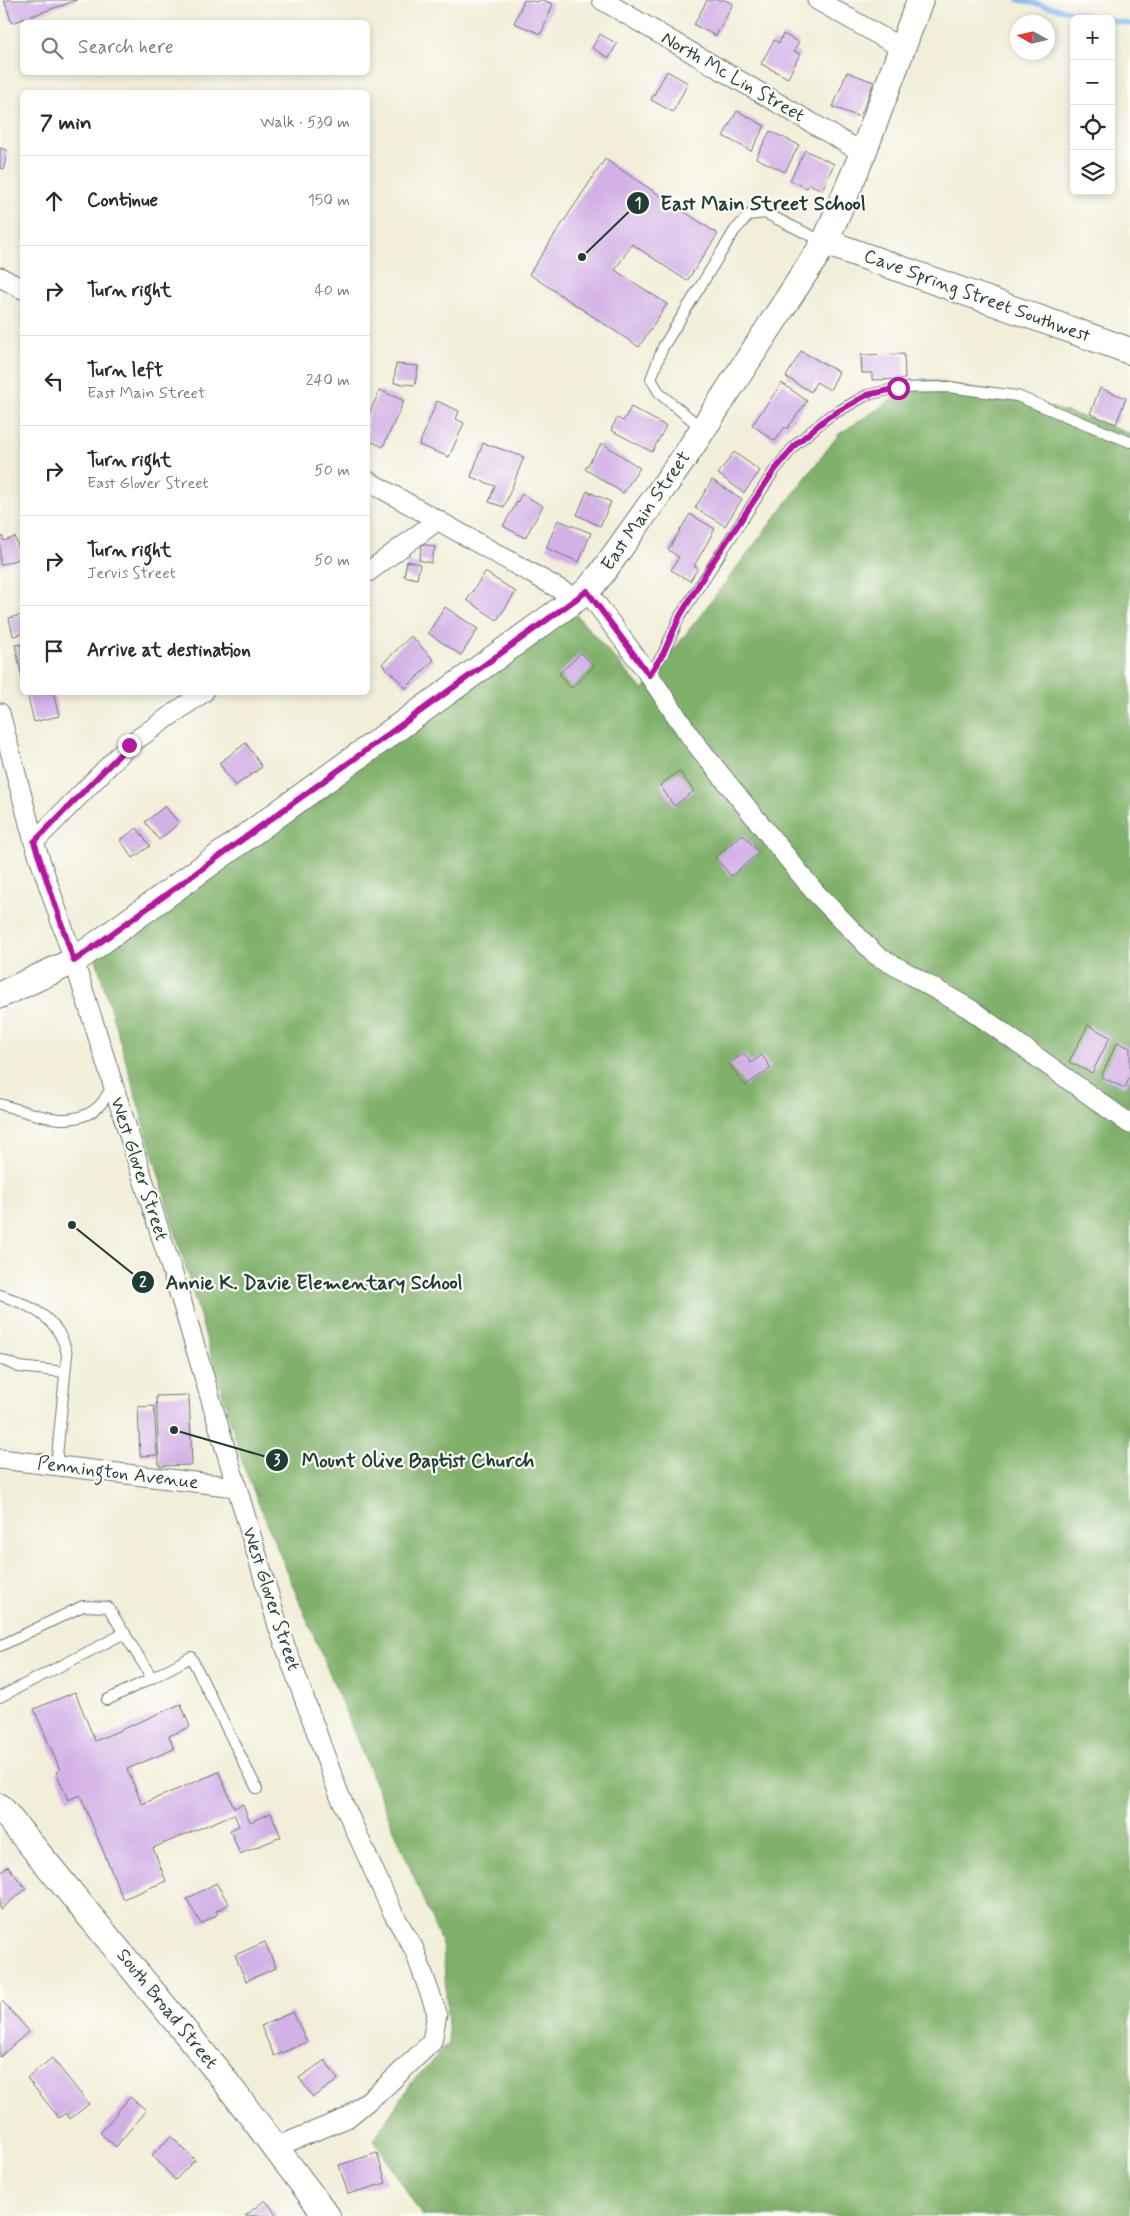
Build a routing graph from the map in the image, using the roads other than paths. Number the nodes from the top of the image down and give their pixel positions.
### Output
1 (602, 0) edge
2 (818, 0) edge
3 (920, 0) edge
4 (906, 43) junction
5 (864, 153) junction
6 (825, 242) junction
7 (0, 276) edge
8 (20, 288) edge
9 (1130, 351) edge
10 (702, 429) junction
11 (1130, 442) edge
12 (370, 482) edge
13 (438, 520) junction
14 (370, 571) edge
15 (582, 595) junction
16 (649, 675) junction
17 (200, 695) edge
18 (0, 713) edge
19 (34, 842) junction
20 (74, 961) junction
21 (0, 995) edge
22 (113, 1085) junction
23 (0, 1104) edge
24 (1130, 1124) edge
25 (0, 1295) edge
26 (0, 1359) edge
27 (65, 1372) junction
28 (0, 1459) edge
29 (56, 1466) junction
30 (236, 1487) junction
31 (125, 1633) junction
32 (0, 1646) edge
33 (152, 1678) junction
34 (0, 1697) edge
35 (107, 1700) dead end
36 (257, 1789) dead end
37 (0, 1807) edge
38 (276, 2146) junction
39 (327, 2216) edge

1 - 5 street, North Mc Lin Street
2 - 4 street
3 - 4 main road, East Main Street
4 - 5 main road, East Main Street
5 - 6 main road, East Main Street
6 - 9 main road, Cave Spring Street Southwest
6 - 10 main road, East Main Street
6 - 10 lane
7 - 8 street
10 - 15 main road, East Main Street
11 - 16 lane
12 - 13 street
13 - 14 street
13 - 15 street
15 - 16 street
15 - 20 main road, East Main Street
16 - 24 street
17 - 19 street
18 - 19 street, West Glover Street
19 - 20 street, West Glover Street
20 - 21 main road, East Main Street
20 - 22 street, West Glover Street
22 - 23 lane
22 - 30 street, West Glover Street
25 - 27 lane
26 - 27 lane
27 - 29 lane
28 - 29 street, Pennington Avenue
29 - 30 street, Pennington Avenue
30 - 38 street, West Glover Street
31 - 32 lane
31 - 33 lane
31 - 34 lane
33 - 35 lane
33 - 36 lane
37 - 38 main road, South Broad Street
38 - 39 main road, South Broad Street

